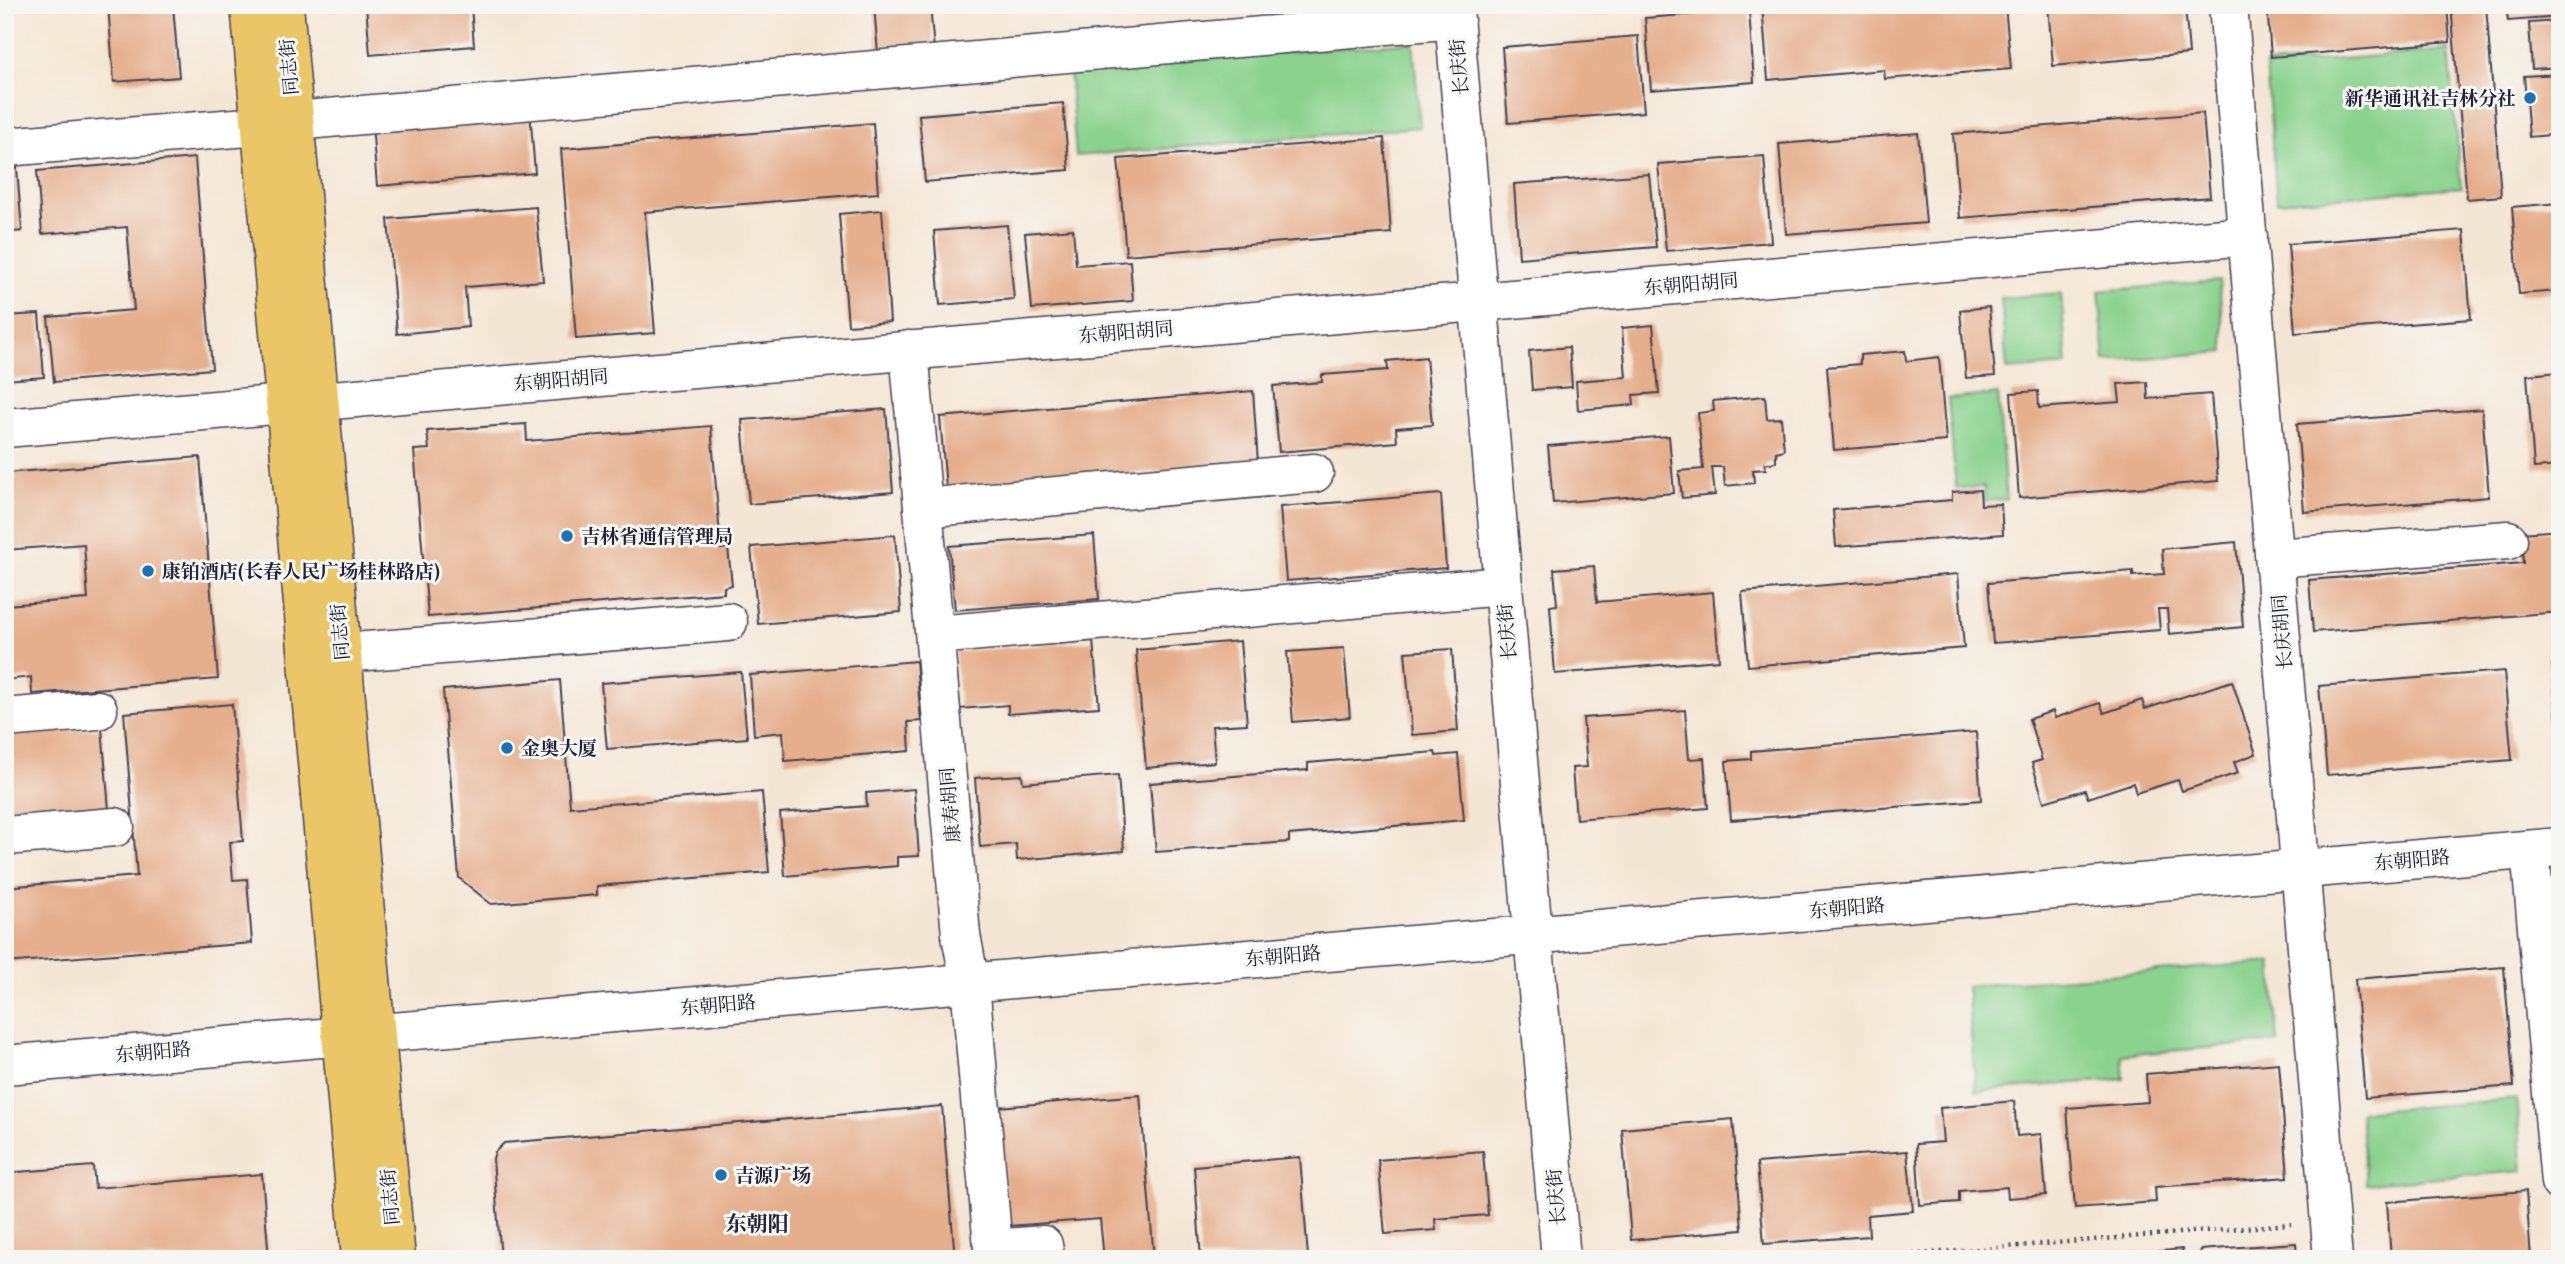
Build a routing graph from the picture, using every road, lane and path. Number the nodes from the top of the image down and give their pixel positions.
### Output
1 (250, 5) edge
2 (284, 5) edge
3 (2228, 5) edge
4 (1454, 12) edge
5 (277, 124) junction
6 (5, 147) edge
7 (2248, 236) junction
8 (1479, 302) junction
9 (909, 350) junction
10 (302, 402) junction
11 (5, 428) edge
12 (1314, 473) dead end
13 (923, 508) junction
14 (2508, 540) dead end
15 (2275, 558) junction
16 (1503, 586) junction
17 (728, 622) dead end
18 (935, 635) junction
19 (342, 653) junction
20 (98, 709) dead end
21 (5, 718) edge
22 (115, 827) dead end
23 (5, 836) edge
24 (2545, 848) edge
25 (2302, 869) junction
26 (1533, 935) junction
27 (970, 984) junction
28 (358, 1035) junction
29 (5, 1065) edge
30 (2560, 1182) edge
31 (2330, 1220) junction
32 (994, 1254) edge
33 (360, 1259) edge
34 (396, 1259) edge
35 (1045, 1259) edge
36 (1561, 1259) edge
37 (1857, 1259) edge
38 (2333, 1259) edge

1 - 5 main road, 同志街
2 - 5 main road, 同志街
3 - 7 street, 长庆胡同
4 - 5 street
4 - 8 street, 长庆街
5 - 6 street
5 - 10 main road, 同志街
7 - 8 street, 东朝阳胡同
7 - 15 street, 长庆胡同
8 - 9 street, 东朝阳胡同
8 - 16 street, 长庆街
9 - 10 street, 东朝阳胡同
9 - 13 street, 康寿胡同
10 - 11 street, 东朝阳胡同
10 - 19 main road, 同志街
10 - 28 main road, 同志街
12 - 13 street
13 - 18 street, 康寿胡同
14 - 15 street
15 - 25 street, 长庆胡同
16 - 18 street
16 - 26 street, 长庆街
17 - 19 street
18 - 27 street, 康寿胡同
19 - 28 main road, 同志街
20 - 21 street
22 - 23 street
24 - 25 street, 东朝阳路
24 - 30 street
25 - 26 street, 东朝阳路
25 - 31 street, 长庆胡同
26 - 27 street, 东朝阳路
26 - 36 street, 长庆街
27 - 28 street, 东朝阳路
27 - 32 street, 康寿胡同
28 - 29 street, 东朝阳路
28 - 33 main road, 同志街
28 - 34 main road, 同志街
31 - 37 path
31 - 38 street, 长庆胡同
32 - 35 street

